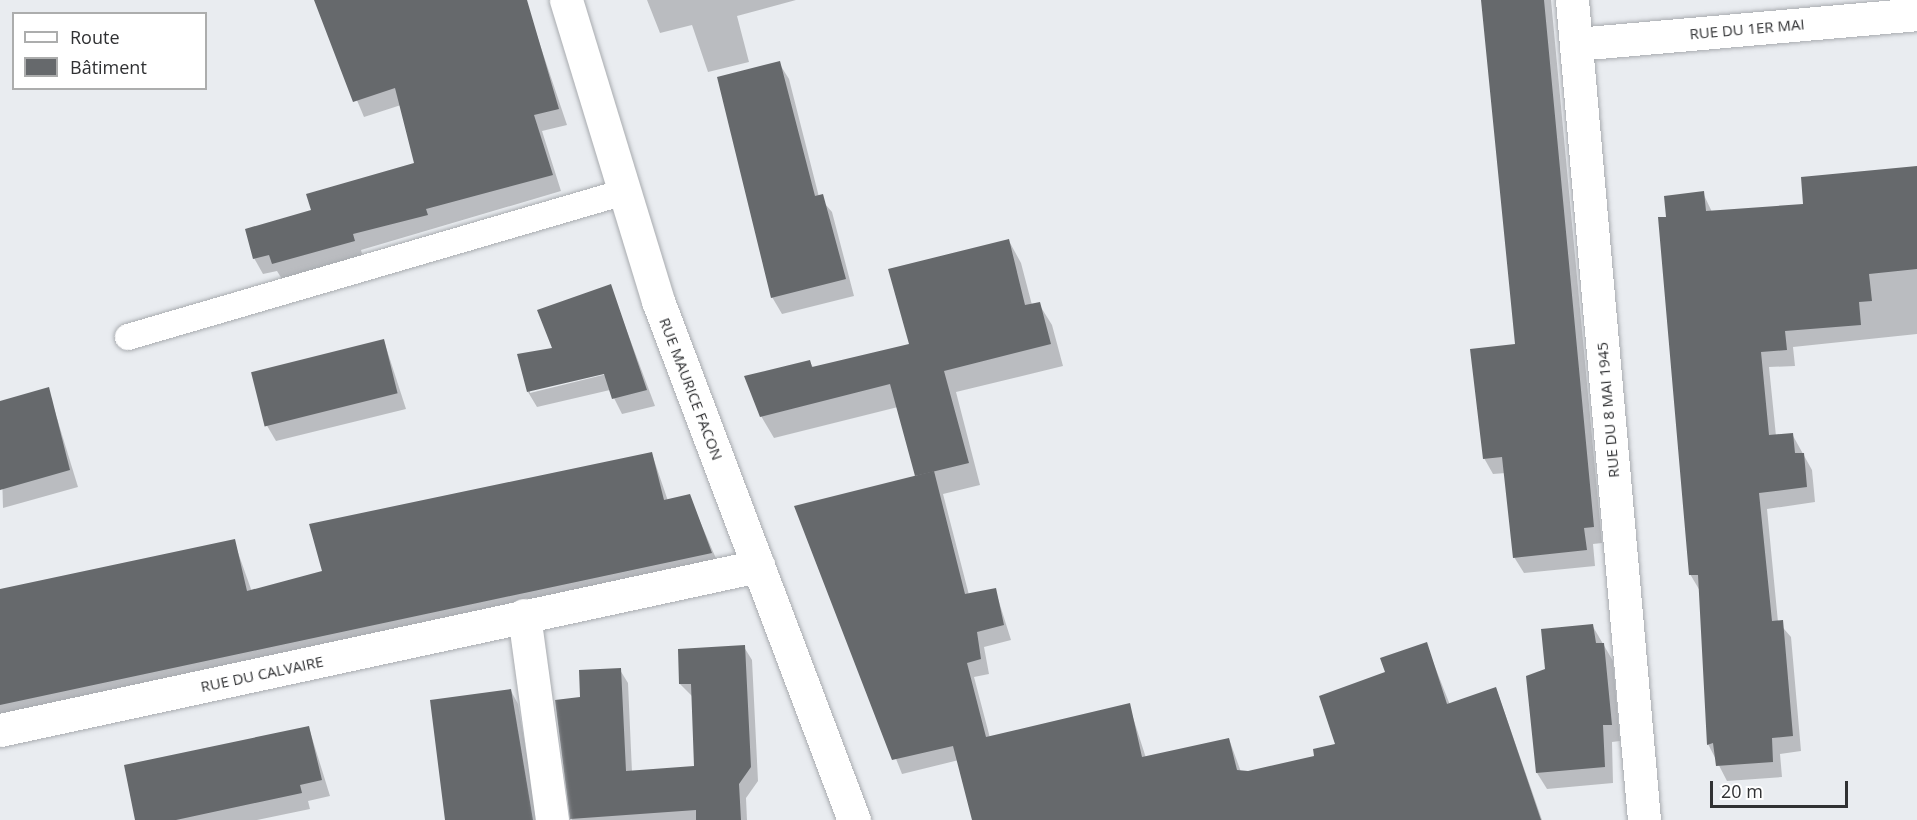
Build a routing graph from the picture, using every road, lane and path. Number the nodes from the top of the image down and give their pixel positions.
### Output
1 (566, 0) edge
2 (1572, 0) edge
3 (1911, 10) edge
4 (1576, 44) junction
5 (621, 194) junction
6 (128, 337) dead end
7 (758, 566) junction
8 (524, 615) junction
9 (0, 730) edge
10 (835, 771) junction
11 (552, 820) edge
12 (838, 820) edge
13 (854, 820) edge
14 (1644, 820) edge

1 - 5 street, RUE MAURICE FACON
2 - 4 street, RUE DU 8 MAI 1945
3 - 4 street, RUE DU 1ER MAI
4 - 14 street, RUE DU 8 MAI 1945
5 - 6 lane
5 - 7 street, RUE MAURICE FACON
7 - 8 street, RUE DU CALVAIRE
7 - 10 street, RUE MAURICE FACON
8 - 9 street, RUE DU CALVAIRE
8 - 11 street
10 - 12 street, RUE MAURICE FACON
10 - 13 street, RUE MAURICE FACON

